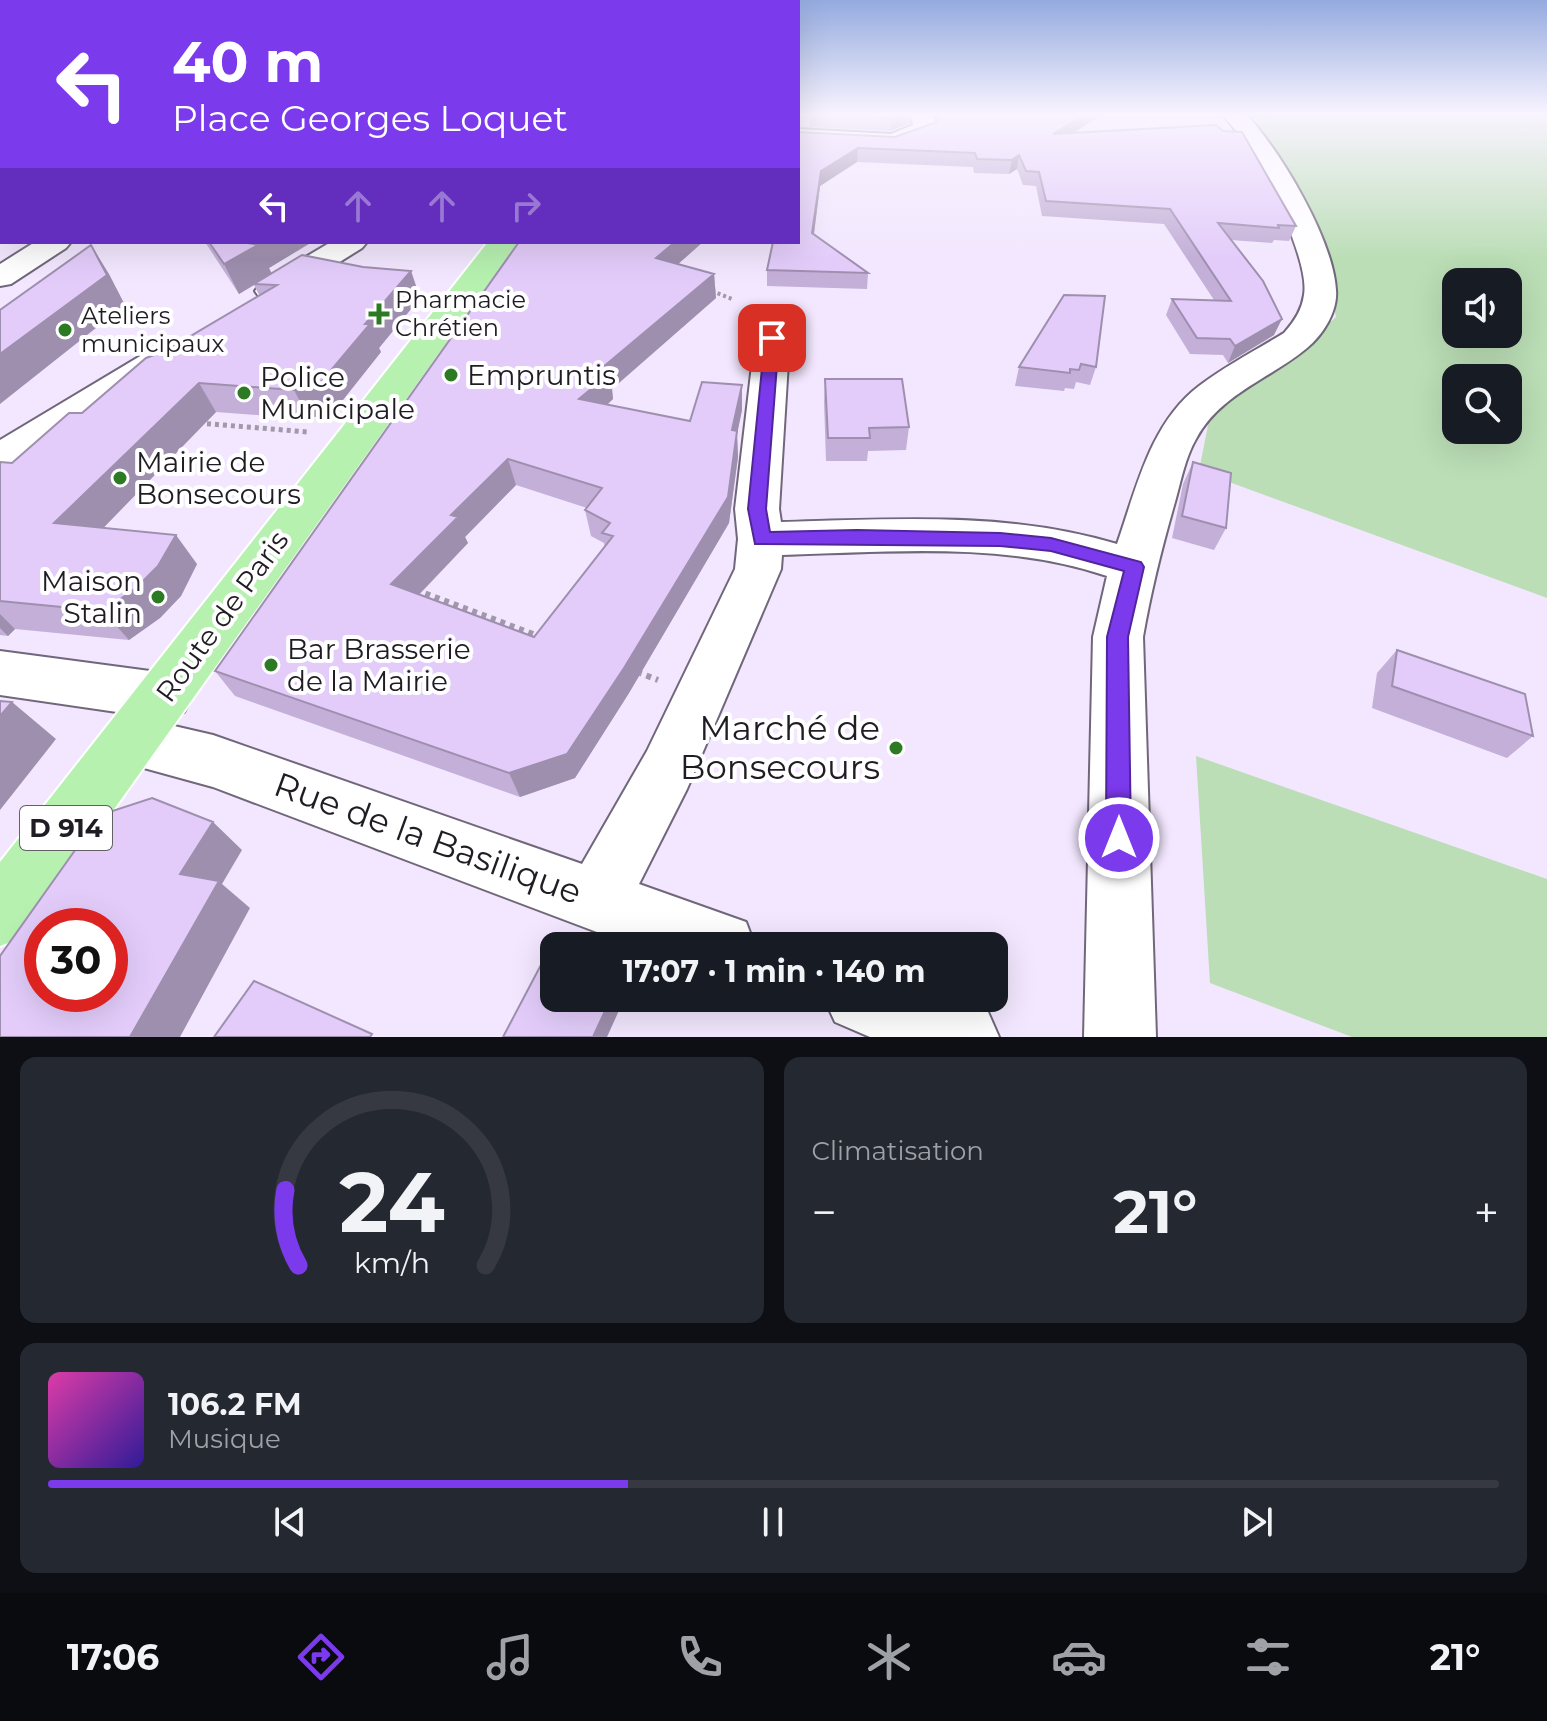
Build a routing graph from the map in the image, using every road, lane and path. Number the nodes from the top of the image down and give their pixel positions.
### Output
1 (1269, 162) edge
2 (53, 244) edge
3 (349, 244) edge
4 (501, 244) edge
5 (0, 277) edge
6 (700, 287) edge
7 (246, 307) edge
8 (763, 319) joint
9 (180, 347) edge
10 (185, 422) edge
11 (307, 432) dead end
12 (0, 458) edge
13 (761, 539) junction
14 (1134, 567) junction
15 (410, 588) edge
16 (543, 637) edge
17 (632, 670) edge
18 (0, 673) edge
19 (700, 697) junction
20 (148, 719) junction
21 (597, 899) junction
22 (0, 914) edge
23 (685, 932) edge
24 (896, 1012) edge
25 (963, 1037) edge
26 (1120, 1037) edge

1 - 14 street
2 - 5 street
3 - 7 street
4 - 20 main road, Route de Paris / D 914
6 - 8 path
8 - 13 street
9 - 12 street
10 - 11 path
13 - 14 street
13 - 19 street
14 - 26 street
15 - 16 path
17 - 19 path
18 - 20 street, Rue de la Basilique
19 - 21 street
20 - 21 street, Rue de la Basilique
20 - 22 main road, Route de Paris / D 914
21 - 23 street, Rue de la Basilique
24 - 25 street

